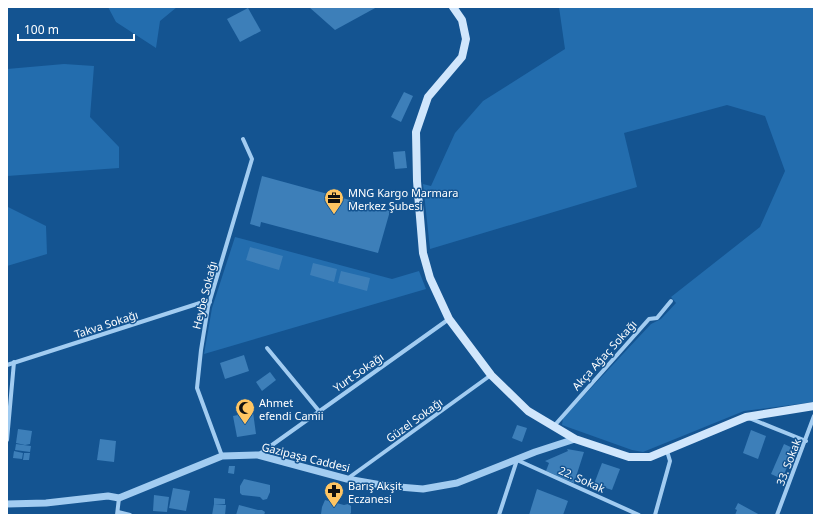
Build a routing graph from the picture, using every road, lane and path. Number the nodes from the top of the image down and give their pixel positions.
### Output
1 (454, 7) edge
2 (243, 139) dead end
3 (671, 301) dead end
4 (210, 302) junction
5 (449, 319) junction
6 (267, 348) dead end
7 (14, 362) junction
8 (7, 365) edge
9 (491, 376) junction
10 (814, 406) edge
11 (319, 411) junction
12 (814, 416) edge
13 (746, 417) junction
14 (553, 426) junction
15 (575, 439) junction
16 (7, 440) edge
17 (806, 441) junction
18 (667, 451) junction
19 (258, 455) junction
20 (222, 456) junction
21 (517, 460) junction
22 (347, 479) junction
23 (119, 498) junction
24 (7, 504) edge
25 (118, 514) edge
26 (130, 515) edge
27 (499, 515) edge
28 (639, 515) edge
29 (655, 515) edge
30 (777, 515) edge

1 - 5 main road
2 - 4 street, Heybe Sokağı
3 - 14 street, Akça Ağaç Sokağı
4 - 7 street, Takva Sokağı
4 - 20 street, Heybe Sokağı
5 - 9 main road
5 - 11 street, Yurt Sokağı
6 - 11 street
7 - 8 street, Takva Sokağı
7 - 16 street
9 - 14 main road
9 - 22 street, Güzel Sokağı
10 - 13 main road
11 - 19 street, Yurt Sokağı
12 - 17 street, 33. Sokak
13 - 17 street
13 - 18 main road
14 - 15 main road
15 - 18 main road
15 - 21 street, Gazipaşa Caddesi
17 - 30 street, 33. Sokak
18 - 29 street
19 - 20 street, Gazipaşa Caddesi
19 - 22 street, Gazipaşa Caddesi
20 - 23 street, Gazipaşa Caddesi
21 - 22 street, Gazipaşa Caddesi
21 - 27 street
21 - 28 street, 22. Sokak
23 - 24 street, Gazipaşa Caddesi
23 - 25 street
25 - 26 street

